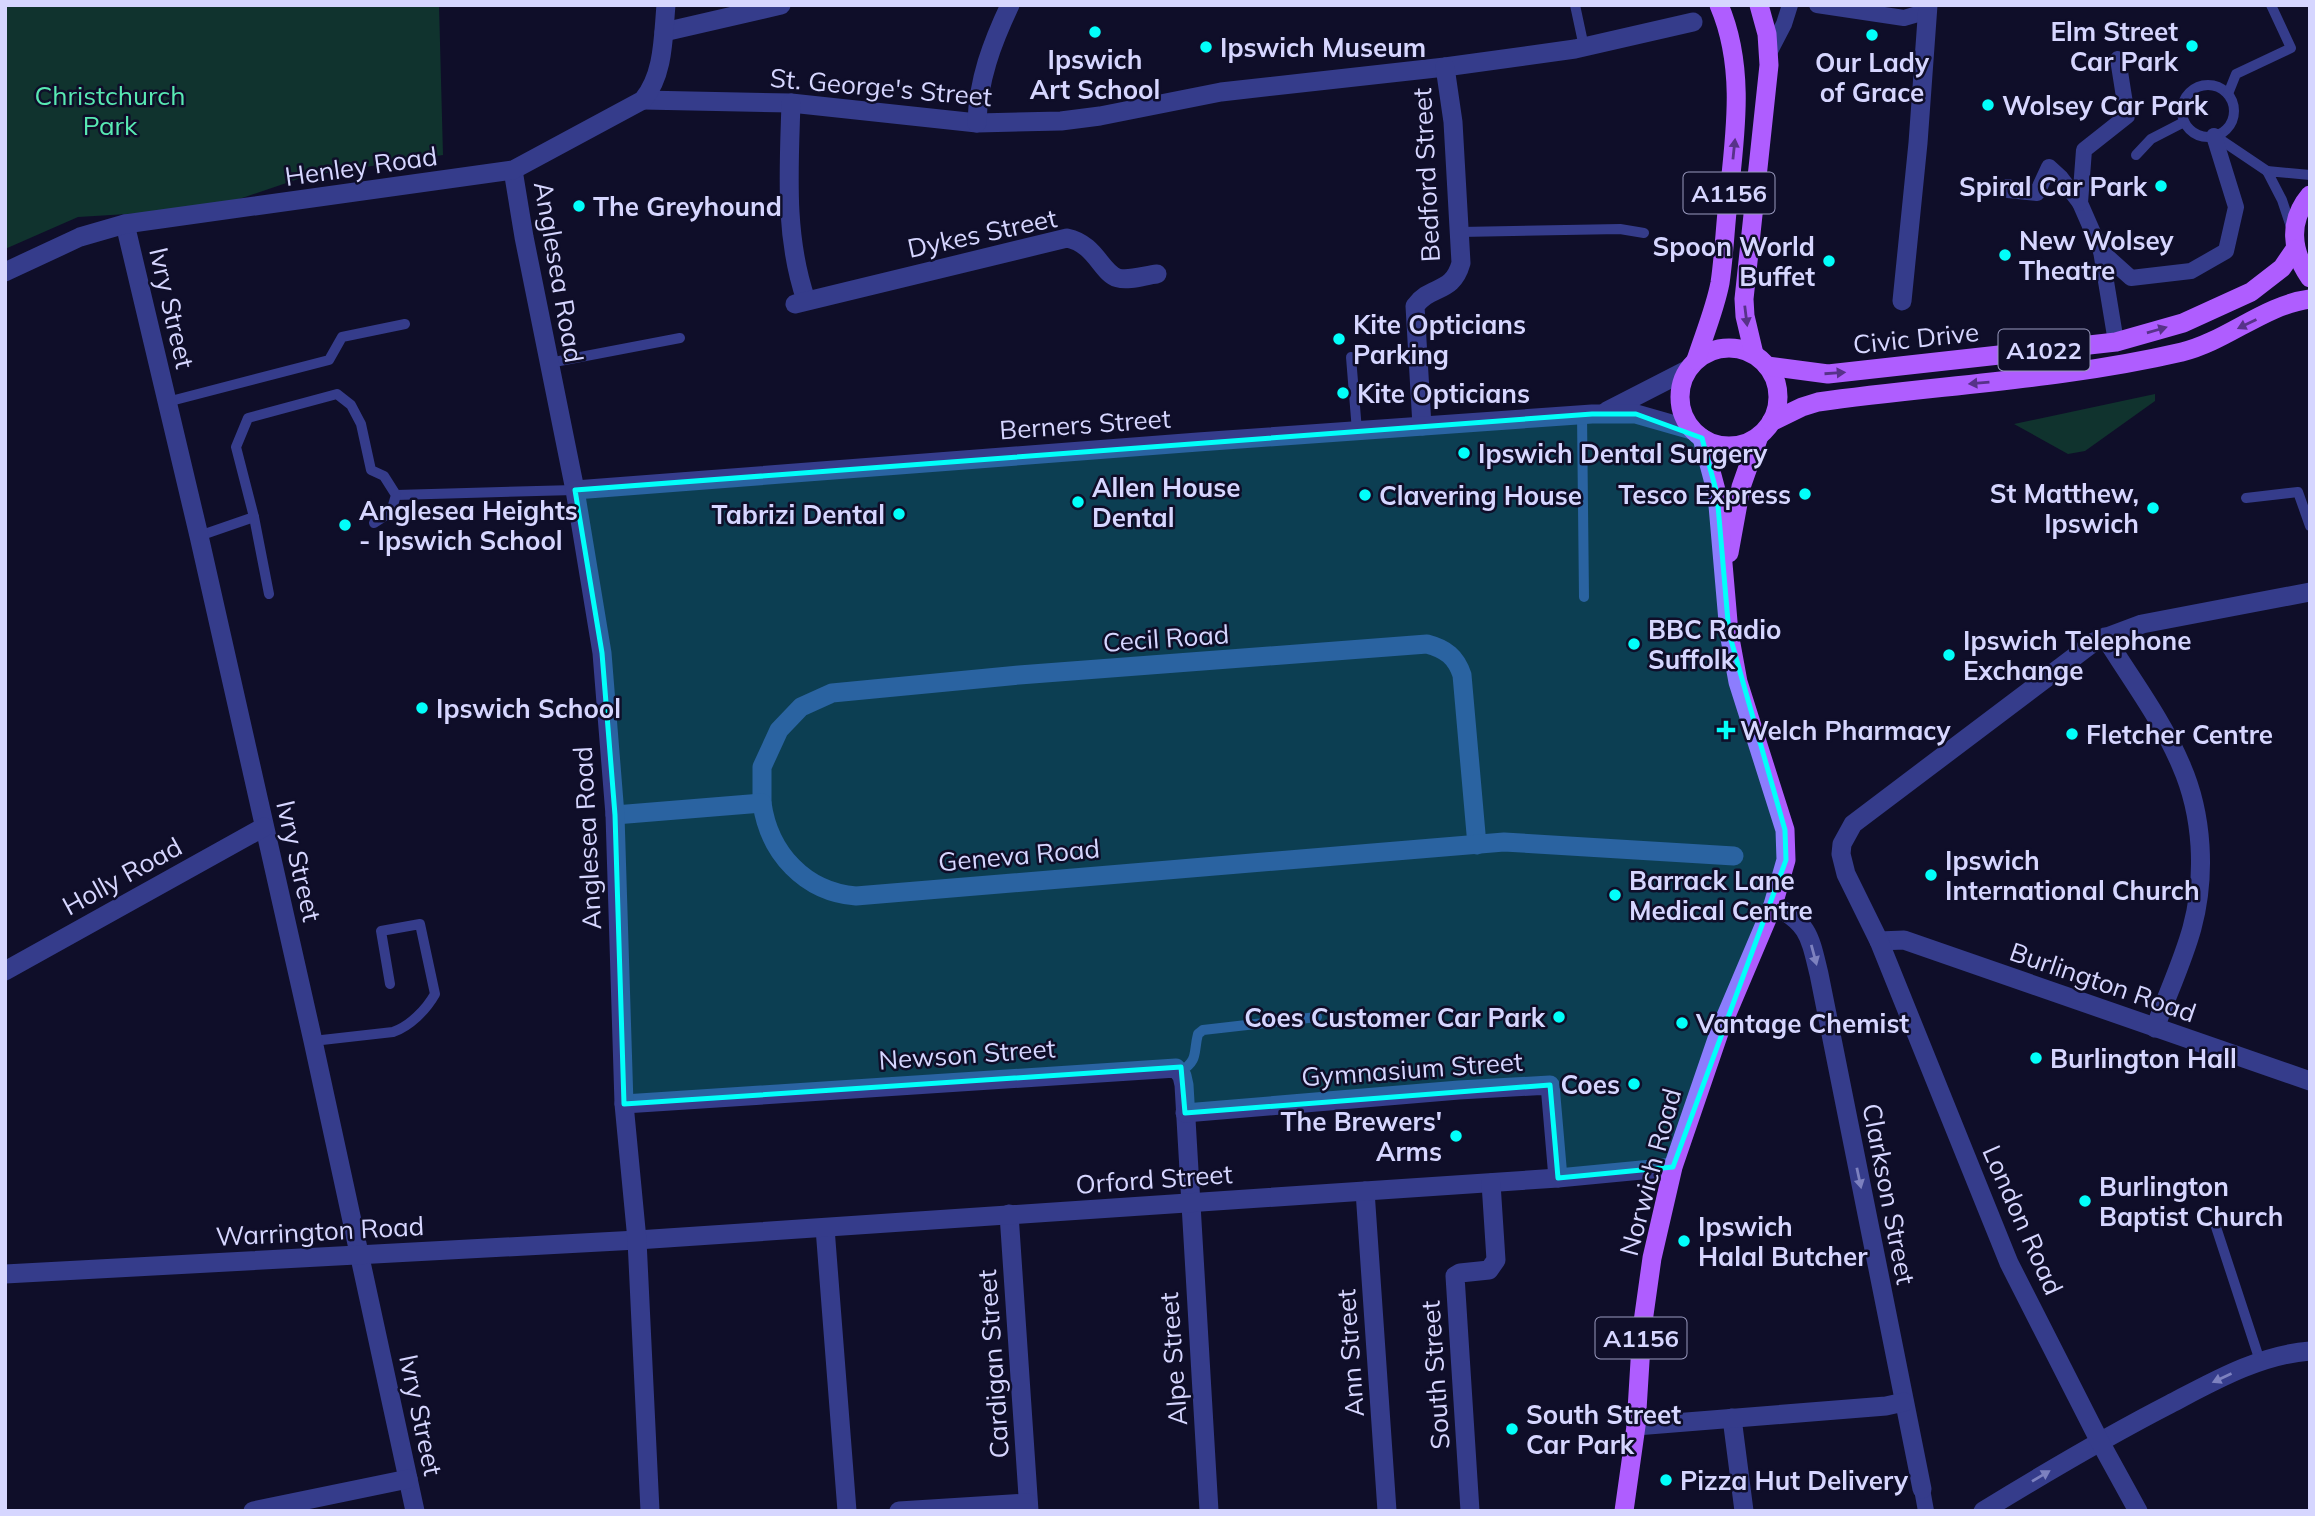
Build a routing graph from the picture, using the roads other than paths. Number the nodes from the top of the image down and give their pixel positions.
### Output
1 (666, 5) edge
2 (781, 5) edge
3 (1010, 5) edge
4 (1575, 5) edge
5 (1759, 5) edge
6 (1790, 5) edge
7 (1817, 5) edge
8 (2271, 5) edge
9 (1928, 8) edge
10 (1723, 14) edge
11 (1693, 22) dead end
12 (664, 32) junction
13 (1584, 47) junction
14 (1769, 53) junction
15 (2118, 59) dead end
16 (1445, 66) junction
17 (2228, 94) junction
18 (643, 100) junction
19 (791, 103) junction
20 (2184, 122) junction
21 (977, 123) junction
22 (2214, 136) junction
23 (2136, 155) dead end
24 (513, 170) junction
25 (2267, 171) junction
26 (2310, 175) edge
27 (2008, 187) dead end
28 (2310, 195) edge
29 (2080, 203) junction
30 (125, 224) junction
31 (1460, 232) junction
32 (1644, 233) dead end
33 (2294, 241) junction
34 (2101, 251) junction
35 (5, 272) edge
36 (1157, 274) dead end
37 (2310, 278) edge
38 (2310, 299) edge
39 (1902, 301) dead end
40 (405, 324) dead end
41 (680, 338) dead end
42 (2116, 342) junction
43 (1351, 357) dead end
44 (1760, 360) junction
45 (549, 363) junction
46 (1691, 365) junction
47 (167, 402) junction
48 (1591, 415) junction
49 (1422, 426) junction
50 (1765, 429) junction
51 (1357, 431) junction
52 (1697, 434) junction
53 (575, 491) junction
54 (396, 495) junction
55 (2245, 498) dead end
56 (254, 517) junction
57 (374, 523) dead end
58 (2310, 526) edge
59 (199, 536) junction
60 (1724, 579) junction
61 (2310, 592) edge
62 (269, 594) dead end
63 (1584, 597) dead end
64 (2105, 637) junction
65 (762, 803) junction
66 (615, 815) junction
67 (264, 827) junction
68 (1477, 845) junction
69 (1734, 856) dead end
70 (1773, 905) junction
71 (1878, 941) junction
72 (5, 971) edge
73 (390, 984) dead end
74 (1317, 1017) dead end
75 (2155, 1028) junction
76 (313, 1041) junction
77 (1180, 1072) junction
78 (2310, 1081) edge
79 (624, 1104) junction
80 (1185, 1113) junction
81 (1673, 1167) junction
82 (1558, 1178) junction
83 (1491, 1183) junction
84 (1365, 1191) junction
85 (1189, 1203) junction
86 (1009, 1214) junction
87 (2215, 1224) dead end
88 (824, 1228) junction
89 (637, 1240) junction
90 (361, 1256) junction
91 (5, 1274) edge
92 (2310, 1351) edge
93 (2260, 1361) junction
94 (1904, 1402) junction
95 (1732, 1418) junction
96 (1636, 1426) junction
97 (2099, 1440) junction
98 (408, 1479) junction
99 (1922, 1489) joint
100 (1028, 1507) edge
101 (253, 1511) edge
102 (415, 1511) edge
103 (650, 1511) edge
104 (847, 1511) edge
105 (899, 1511) edge
106 (1209, 1511) edge
107 (1387, 1511) edge
108 (1470, 1511) edge
109 (1624, 1511) edge
110 (1744, 1511) edge
111 (1926, 1511) edge
112 (1983, 1511) edge
113 (2138, 1511) edge

1 - 12 street
2 - 12 street
3 - 21 street
4 - 13 lane
5 - 14 main road, A1156
6 - 14 street
7 - 9 street
8 - 17 lane
9 - 39 street
46 -> 10 main road, A1156
11 - 13 street, St. George's Street
12 - 18 street
13 - 16 street, St. George's Street
14 -> 44 main road, A1156
15 - 29 street
16 - 21 street, St. George's Street
16 - 31 street, Bedford Street
17 - 20 lane
17 - 22 lane
18 - 19 street, St. George's Street
18 - 24 street, Henley Road
19 - 21 street, St. George's Street
19 - 36 street, Dykes Street
20 - 22 lane
20 - 23 lane
22 - 25 lane
22 - 34 street
24 - 30 street, Henley Road
24 - 45 street, Anglesea Road
25 - 26 lane
25 - 33 lane
27 - 29 street
28 - 33 main road, Civic Drive
29 - 34 street
30 - 35 street, Henley Road
30 - 47 street, Ivry Street
31 - 32 lane
31 - 49 street, Bedford Street
33 - 37 main road
42 -> 33 main road, Civic Drive / A1022
34 - 42 street
38 -> 50 main road, Civic Drive / A1022
40 - 47 lane
41 - 45 lane
44 -> 42 main road, Civic Drive / A1022
43 - 51 lane
44 - 46 main road
44 - 50 main road
45 - 53 street, Anglesea Road
46 - 48 street, Berners Street
46 - 52 main road
47 - 59 street, Ivry Street
48 - 49 street, Berners Street
48 - 52 street, Berners Street
48 - 63 lane
49 - 51 street, Berners Street
50 - 52 main road
50 - 60 main road
51 - 53 street, Berners Street
52 - 60 main road
53 - 54 lane
53 - 66 street, Anglesea Road
54 - 56 lane
54 - 57 lane
55 - 58 lane
56 - 59 lane
56 - 62 lane
59 - 67 street, Ivry Street
60 - 70 main road, Norwich Road / A1156
61 - 64 street, London Road
64 - 71 street, London Road
64 - 75 street
65 - 66 street
65 - 68 street, Geneva Road
65 - 68 street, Cecil Road
66 - 79 street, Anglesea Road
67 - 72 street, Holly Road
67 - 76 street, Ivry Street
68 - 69 street, Geneva Road
70 - 81 main road, Norwich Road / A1156
70 -> 94 street, Clarkson Street
71 - 75 street, Burlington Road
71 - 97 street, London Road
73 - 76 lane
74 - 77 lane
75 - 78 street, Burlington Road
76 - 90 street, Ivry Street
77 - 79 street, Newson Street
77 - 80 street
79 - 89 street, Anglesea Road
80 - 82 street, Gymnasium Street
80 - 85 street
81 - 82 street, Orford Street
81 - 96 main road, Norwich Road / A1156
82 - 83 street, Orford Street
83 - 84 street, Orford Street
83 - 108 street, South Street
84 - 85 street, Orford Street
84 - 107 street, Ann Street
85 - 86 street, Orford Street
85 - 106 street, Alpe Street
86 - 88 street, Orford Street
86 - 100 street, Cardigan Street
87 - 93 lane
88 - 89 street, Orford Street
88 - 104 street
89 - 90 street, Warrington Road
89 - 103 street, Anglesea Road
90 - 91 street, Warrington Road
90 - 98 street, Ivry Street
92 - 93 street
93 -> 97 street
94 - 95 street
94 - 99 street, Clarkson Street
95 - 96 street
95 - 110 street
96 - 109 main road, Norwich Road / A1156
112 -> 97 street
97 - 113 street, London Road
98 - 101 street
98 - 102 street, Ivry Street
99 - 111 street, Clarkson Street
100 - 105 street

